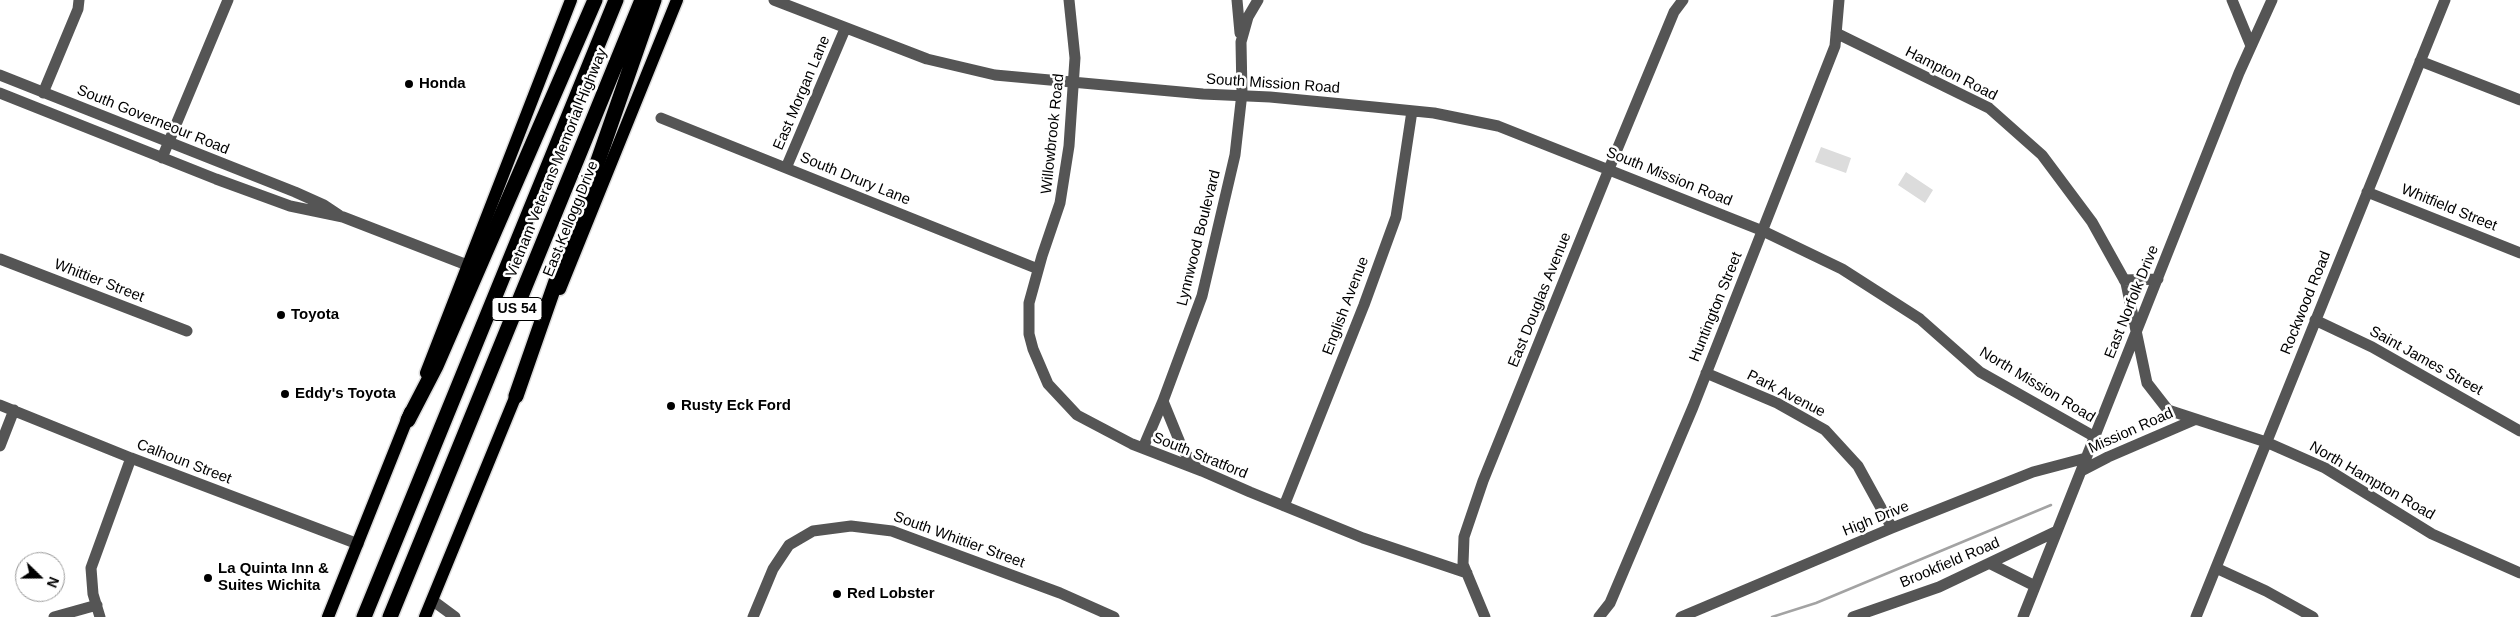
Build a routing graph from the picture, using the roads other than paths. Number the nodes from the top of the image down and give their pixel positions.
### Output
1 (79, 0) edge
2 (228, 0) edge
3 (571, 0) edge
4 (594, 0) edge
5 (616, 0) edge
6 (642, 0) edge
7 (654, 0) edge
8 (677, 0) edge
9 (774, 0) edge
10 (1069, 0) edge
11 (1237, 0) edge
12 (1258, 0) edge
13 (1683, 0) edge
14 (1839, 0) edge
15 (2232, 0) edge
16 (2272, 0) edge
17 (2444, 0) edge
18 (845, 29) junction
19 (1836, 33) junction
20 (1240, 42) junction
21 (2252, 46) junction
22 (2420, 61) junction
23 (0, 75) edge
24 (1074, 83) junction
25 (0, 93) edge
26 (44, 93) junction
27 (1242, 96) junction
28 (2520, 100) edge
29 (1412, 111) junction
30 (661, 118) dead end
31 (168, 143) junction
32 (162, 158) junction
33 (786, 168) junction
34 (1609, 169) junction
35 (295, 192) junction
36 (2367, 192) junction
37 (290, 206) junction
38 (343, 217) junction
39 (1763, 231) junction
40 (2520, 253) edge
41 (0, 259) edge
42 (467, 265) junction
43 (1038, 269) junction
44 (2158, 279) junction
45 (2124, 280) junction
46 (2315, 320) junction
47 (187, 331) dead end
48 (2137, 332) junction
49 (1706, 373) junction
50 (516, 396) junction
51 (1163, 401) junction
52 (0, 405) edge
53 (14, 410) junction
54 (408, 420) junction
55 (2194, 420) junction
56 (2520, 431) edge
57 (2095, 436) junction
58 (2266, 442) junction
59 (0, 446) edge
60 (1143, 448) junction
61 (131, 458) junction
62 (2086, 458) junction
63 (1202, 470) junction
64 (2081, 471) junction
65 (1284, 506) junction
66 (1892, 528) junction
67 (2057, 532) junction
68 (358, 544) junction
69 (1991, 564) junction
70 (2216, 568) junction
71 (1467, 573) junction
72 (2520, 573) edge
73 (2035, 586) junction
74 (432, 600) junction
75 (97, 605) junction
76 (333, 611) edge
77 (54, 617) edge
78 (100, 617) edge
79 (328, 617) edge
80 (364, 617) edge
81 (390, 617) edge
82 (425, 617) edge
83 (455, 617) edge
84 (753, 617) edge
85 (1114, 617) edge
86 (1485, 617) edge
87 (1598, 617) edge
88 (1681, 617) edge
89 (1853, 617) edge
90 (2022, 617) edge
91 (2196, 617) edge
92 (2313, 617) edge

1 - 26 street
2 - 31 street
3 - 42 main road
4 - 54 highway
5 - 80 highway, Vietnam Veterans Memorial Highway / US 54
6 - 81 highway, Vietnam Veterans Memorial Highway / US 54
7 - 50 highway
8 - 50 main road, East Kellogg Drive
9 - 18 street, South Mission Road
10 - 24 street, Willowbrook Road
11 - 20 street
12 - 20 street, Lynnwood Boulevard
13 - 34 street, East Douglas Avenue
14 - 19 street, Huntington Street
15 - 21 street
16 - 21 street, East Norfolk Drive
17 - 22 street, Rockwood Road
18 - 24 street, South Mission Road
18 - 33 street, East Morgan Lane
19 - 39 street, Huntington Street
19 - 45 street, Hampton Road
20 - 27 street, Lynnwood Boulevard
21 - 44 street, East Norfolk Drive
22 - 28 street
22 - 36 street, Rockwood Road
23 - 26 street, South Governeour Road
24 - 27 street, South Mission Road
24 - 43 street, Willowbrook Road
25 - 32 street, South Governeour Road
26 - 31 street, South Governeour Road
27 - 29 street, South Mission Road
27 - 51 street, Lynnwood Boulevard
29 - 34 street, South Mission Road
29 - 65 street, English Avenue
30 - 33 street, South Drury Lane
31 - 32 street
31 - 35 street, South Governeour Road
32 - 37 street, South Governeour Road
33 - 43 street, South Drury Lane
34 - 39 street, South Mission Road
34 - 71 street, East Douglas Avenue
35 - 37 street
35 - 38 street, South Governeour Road
36 - 40 street, Whitfield Street
36 - 46 street, Rockwood Road
37 - 38 street, South Governeour Road
38 - 42 street, South Governeour Road
39 - 49 street, Huntington Street
39 - 57 street, North Mission Road
41 - 47 street, Whittier Street
42 - 54 main road
43 - 60 street, South Stratford
44 - 45 street
44 - 48 street, East Norfolk Drive
45 - 48 street, North Hampton Road
46 - 56 street, Saint James Street
46 - 58 street, Rockwood Road
48 - 55 street, North Hampton Road
48 - 57 street, East Norfolk Drive
49 - 66 street, Park Avenue
49 - 87 street, Huntington Street
50 - 74 main road, East Kellogg Drive
51 - 60 street, Lynnwood Boulevard
51 - 63 street
52 - 53 street, Calhoun Street
53 - 59 street
53 - 61 street, Calhoun Street
54 - 68 main road
55 - 58 street, North Hampton Road
55 - 64 street, Mission Road
57 - 62 street, East Norfolk Drive
58 - 70 street, Rockwood Road
58 - 72 street, North Hampton Road
60 - 63 street, South Stratford
61 - 68 street, Calhoun Street
61 - 75 street
62 - 64 street, East Norfolk Drive
62 - 66 street, High Drive
63 - 65 street, South Stratford
64 - 67 street, East Norfolk Drive
65 - 71 street, South Stratford
66 - 88 street, High Drive
67 - 69 street, Brookfield Road
67 - 73 street, East Norfolk Drive
68 - 76 main road
69 - 73 street
69 - 89 street, Brookfield Road
70 - 91 street, Rockwood Road
70 - 92 street
71 - 86 street, East Douglas Avenue
73 - 90 street, East Norfolk Drive
74 - 82 main road, East Kellogg Drive
74 - 83 street
75 - 77 street
75 - 78 street
76 - 79 main road
84 - 85 street, South Whittier Street

